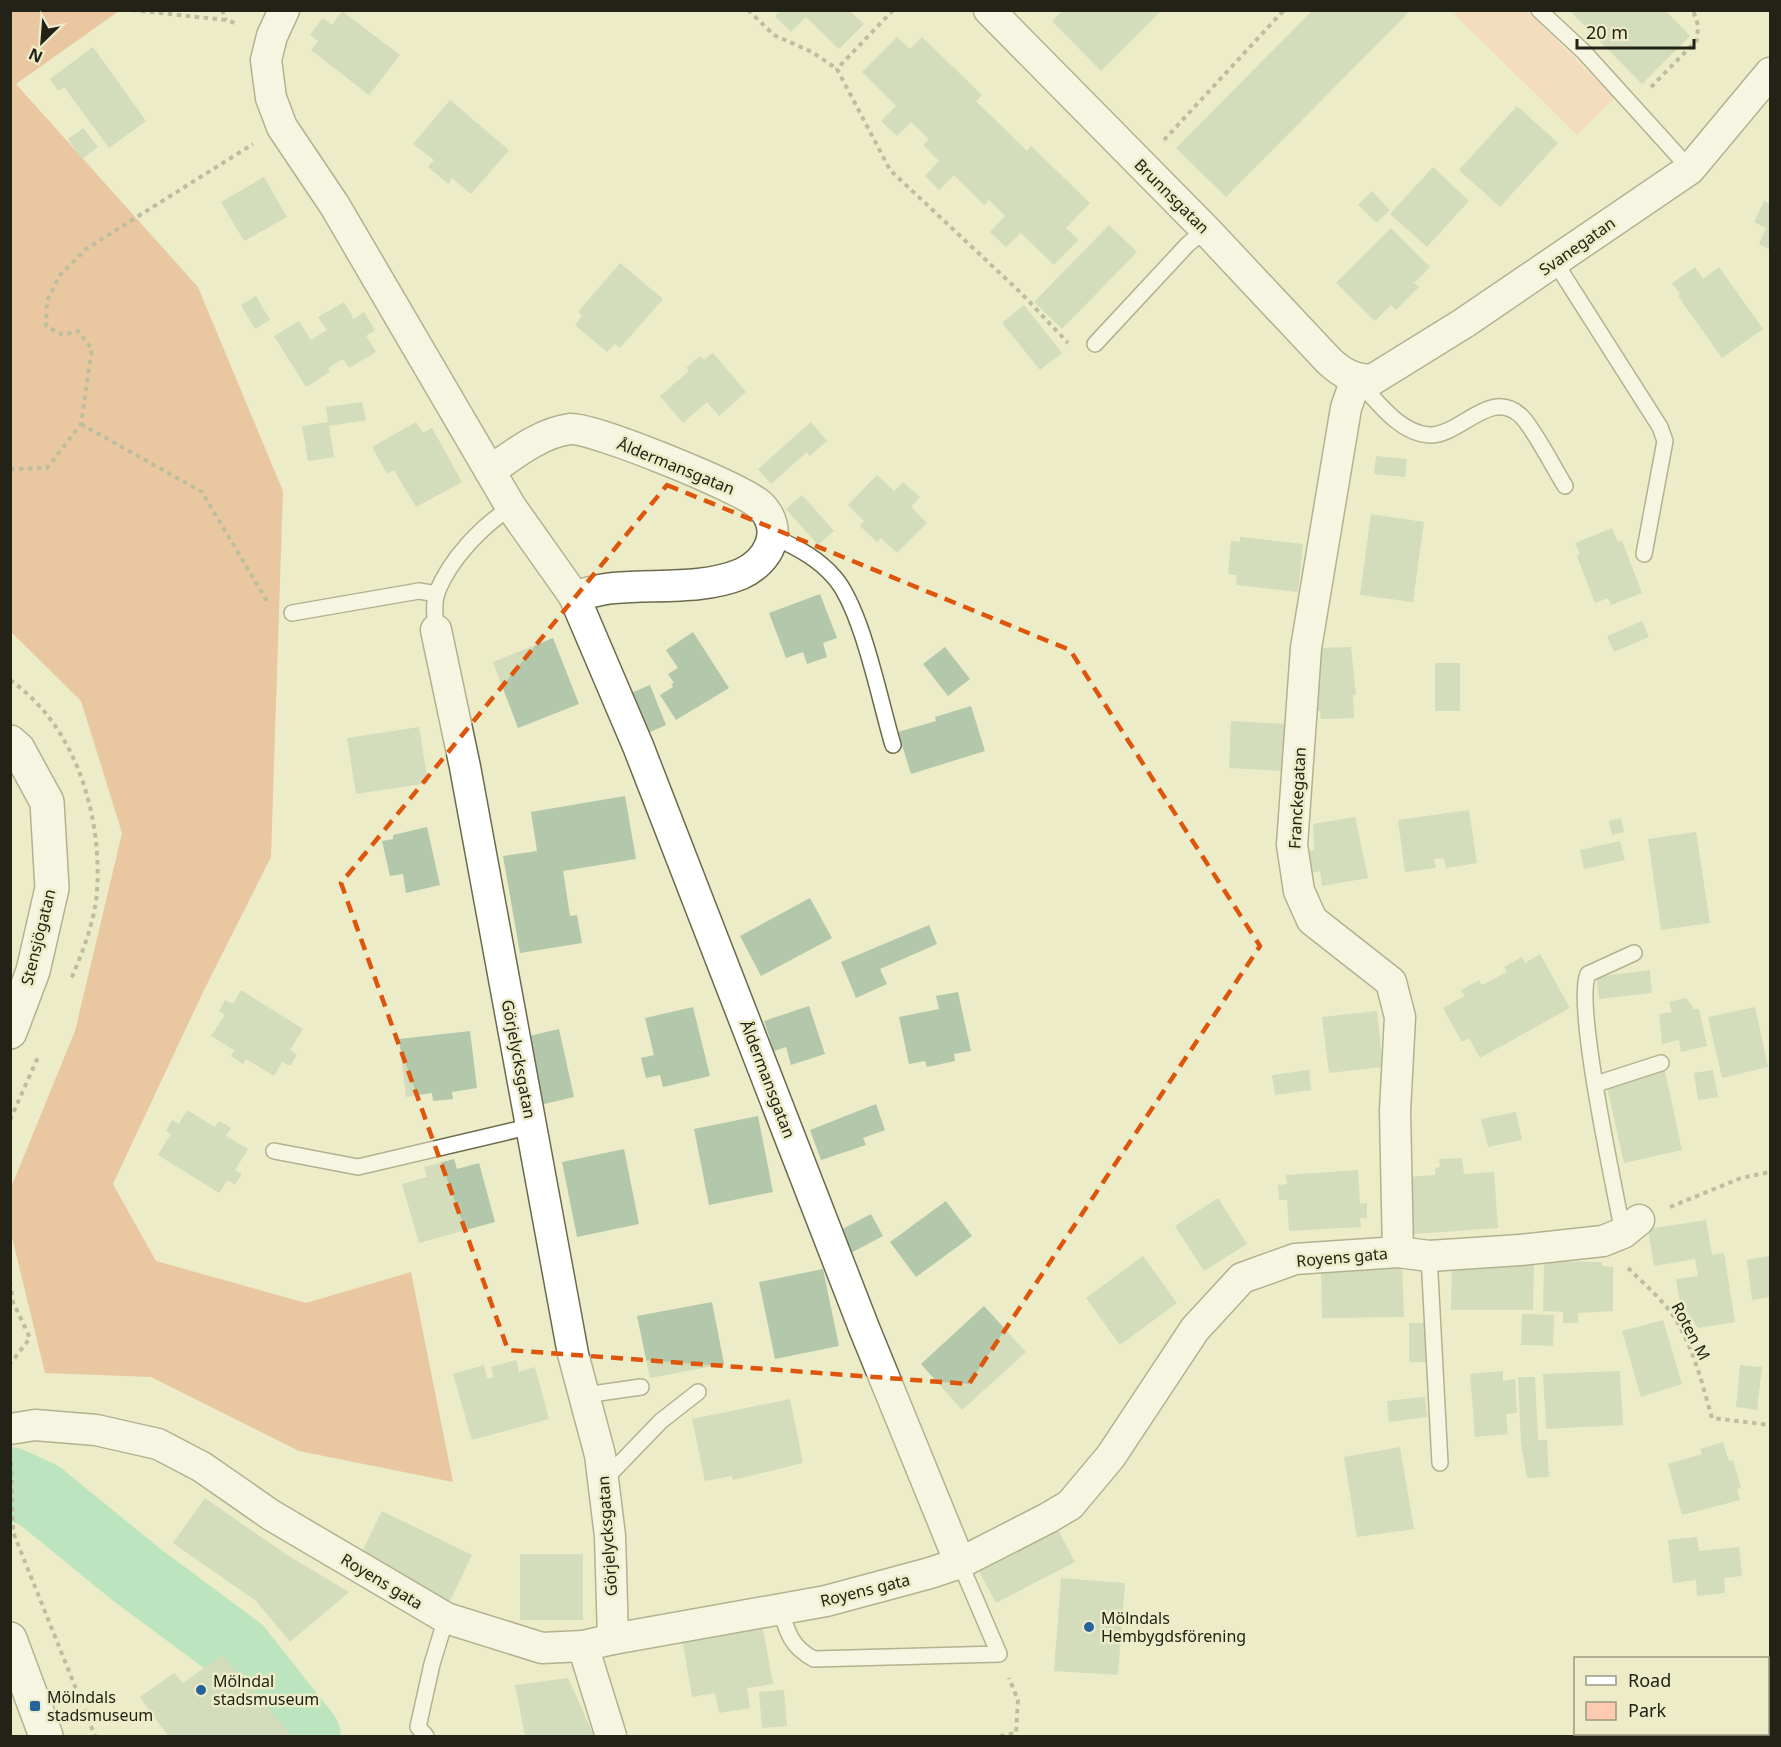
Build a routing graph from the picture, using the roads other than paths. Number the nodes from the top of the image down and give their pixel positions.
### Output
1 (989, 10) edge
2 (1539, 10) edge
3 (278, 23) edge
4 (1770, 73) edge
5 (1690, 169) junction
6 (1206, 230) junction
7 (1555, 262) junction
8 (1095, 344) road end
9 (1356, 379) junction
10 (489, 471) junction
11 (1565, 486) dead end
12 (510, 507) junction
13 (773, 536) junction
14 (1644, 554) dead end
15 (437, 594) junction
16 (574, 596) junction
17 (292, 613) road end
18 (436, 630) joint
19 (10, 742) edge
20 (893, 746) dead end
21 (1634, 952) dead end
22 (10, 1032) edge
23 (1661, 1063) dead end
24 (1596, 1084) junction
25 (532, 1126) junction
26 (274, 1151) dead end
27 (1622, 1231) joint
28 (1398, 1252) junction
29 (1429, 1257) junction
30 (641, 1387) dead end
31 (698, 1392) dead end
32 (585, 1395) junction
33 (10, 1429) edge
34 (1440, 1463) dead end
35 (605, 1479) junction
36 (960, 1563) junction
37 (780, 1608) junction
38 (446, 1618) junction
39 (10, 1639) edge
40 (613, 1639) junction
41 (583, 1646) junction
42 (46, 1737) edge
43 (426, 1737) edge
44 (611, 1737) edge

1 - 6 street, Brunnsgatan
2 - 5 lane
3 - 10 street, Åldermansgatan
4 - 5 street, Svanegatan
5 - 7 street, Svanegatan
6 - 8 lane
6 - 9 street, Brunnsgatan
7 - 9 street, Svanegatan
7 - 14 lane
9 - 11 lane
9 - 28 street, Franckegatan
10 - 12 street, Åldermansgatan
10 - 13 street, Åldermansgatan
12 - 15 lane, Görjelycksgatan
12 - 16 street, Åldermansgatan
13 - 16 street
13 - 20 lane
15 - 17 lane
15 - 18 lane, Görjelycksgatan
16 - 36 street, Åldermansgatan
18 - 25 street, Görjelycksgatan
19 - 22 street, Stensjögatan
21 - 24 lane
23 - 24 lane
24 - 27 lane
25 - 26 lane
25 - 32 street, Görjelycksgatan
27 - 29 street, Royens gata
28 - 29 street, Royens gata
28 - 36 street, Royens gata
29 - 34 lane
30 - 32 lane
31 - 35 lane
32 - 35 street, Görjelycksgatan
33 - 38 street, Royens gata
35 - 40 street, Görjelycksgatan
36 - 37 street, Royens gata
36 - 37 lane
37 - 40 street, Royens gata
38 - 41 street, Royens gata
38 - 43 lane
39 - 42 street
40 - 41 street, Royens gata
41 - 44 street

